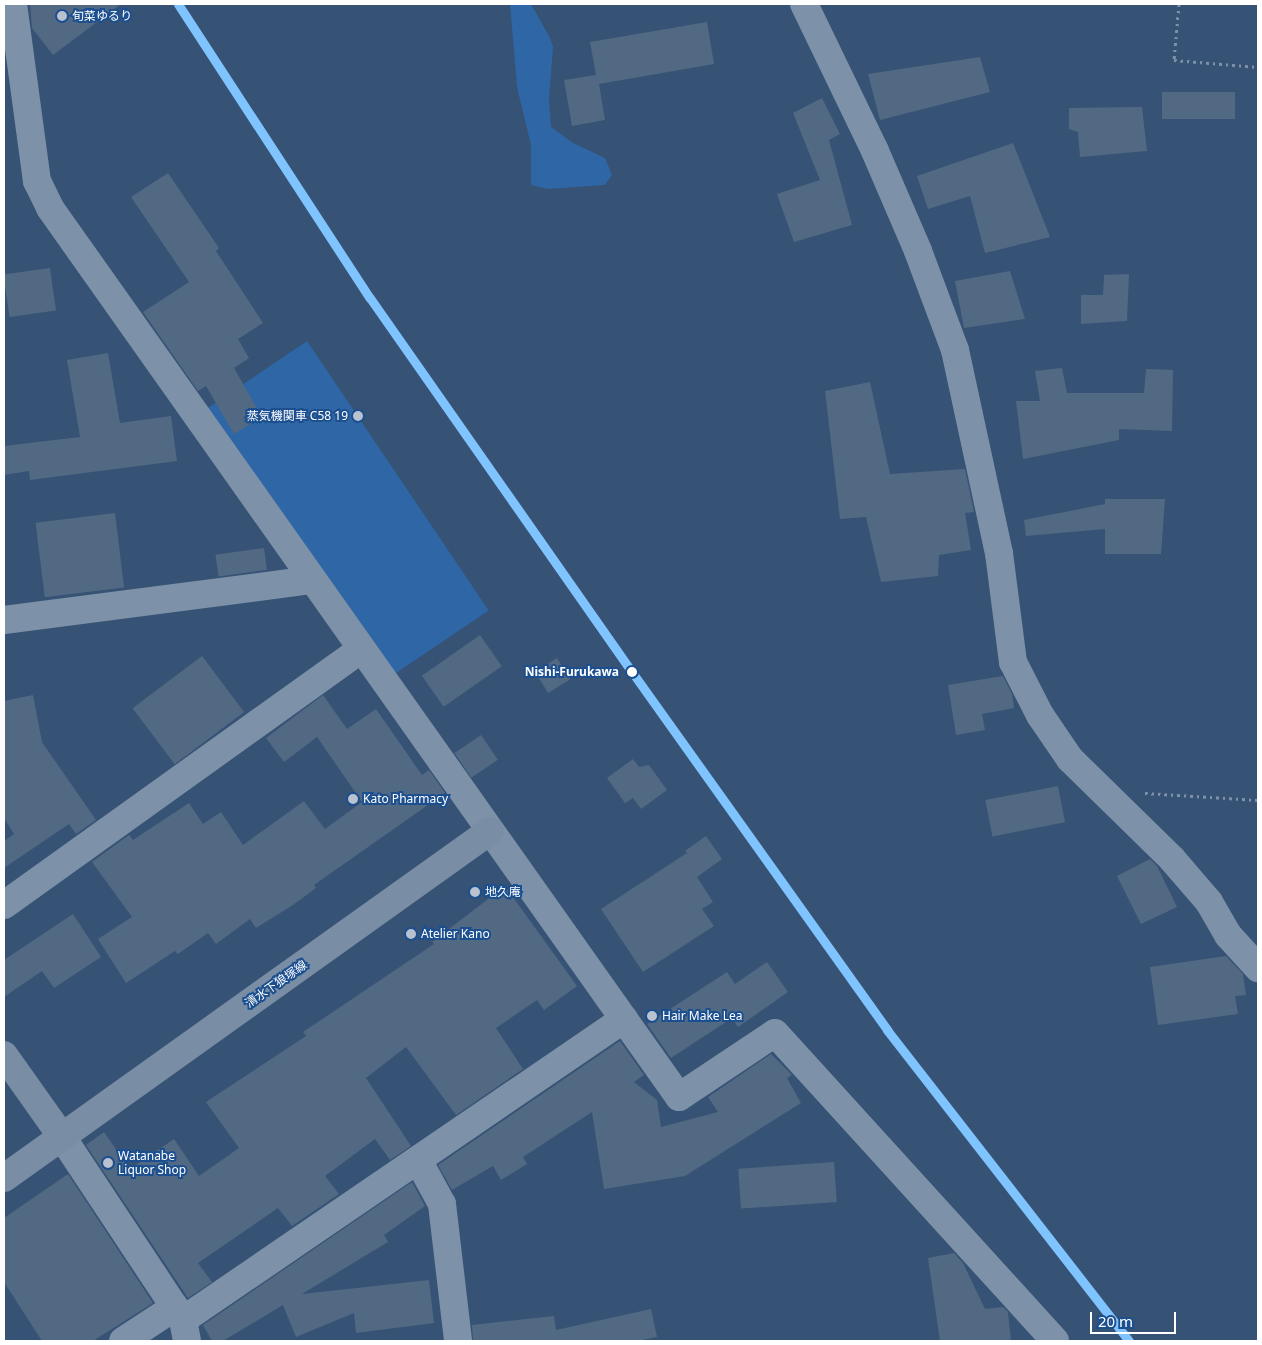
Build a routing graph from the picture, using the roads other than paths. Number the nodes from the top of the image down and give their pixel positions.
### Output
1 (13, 4) edge
2 (804, 4) edge
3 (310, 580) junction
4 (4, 620) edge
5 (361, 650) junction
6 (490, 832) junction
7 (4, 905) edge
8 (1258, 968) edge
9 (624, 1019) junction
10 (4, 1055) edge
11 (62, 1137) junction
12 (418, 1160) junction
13 (4, 1178) edge
14 (182, 1323) edge
15 (123, 1341) edge
16 (458, 1341) edge
17 (1055, 1341) edge

1 - 3 street
2 - 8 street
3 - 4 street
3 - 5 street
5 - 6 street
5 - 7 street
6 - 9 street
6 - 11 main road, 清水下狼塚線
9 - 12 street
9 - 17 street
10 - 11 main road
11 - 13 main road, 清水下狼塚線
11 - 14 street
12 - 14 street
12 - 16 street
14 - 15 street

